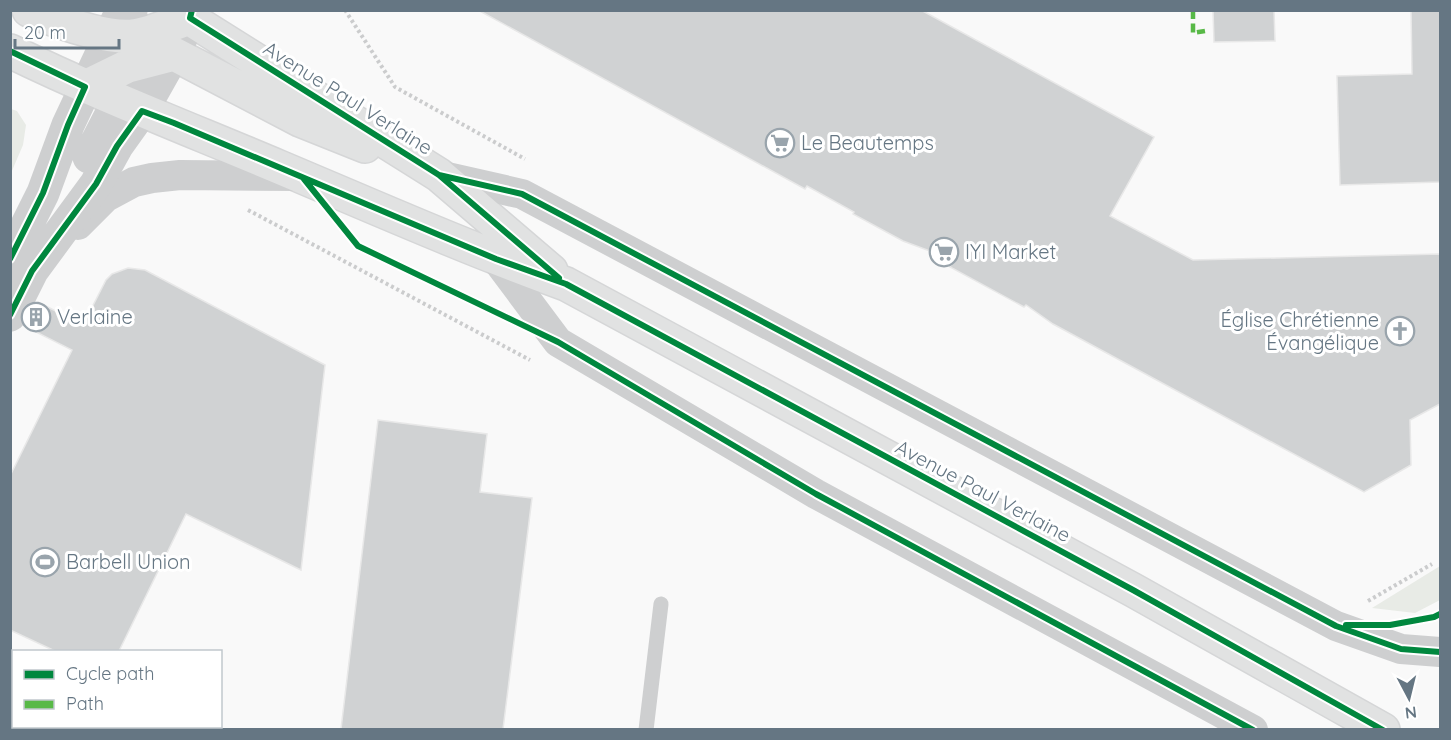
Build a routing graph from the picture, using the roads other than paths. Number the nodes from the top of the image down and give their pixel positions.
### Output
1 (29, 10) edge
2 (186, 13) edge
3 (137, 35) edge
4 (10, 51) edge
5 (85, 87) junction
6 (130, 106) junction
7 (439, 174) junction
8 (302, 176) junction
9 (496, 259) junction
10 (21, 265) edge
11 (566, 284) junction
12 (10, 315) edge
13 (662, 604) dead end
14 (1440, 652) edge
15 (646, 729) edge
16 (1253, 729) edge
17 (1383, 729) edge

1 - 3 main road
2 - 3 main road
2 - 7 main road, Avenue Paul Verlaine
3 - 5 main road
3 - 6 street
3 - 6 street
3 - 7 main road
4 - 5 main road, Avenue Paul Verlaine
5 - 6 main road, Avenue Paul Verlaine
5 - 10 street
6 - 8 main road, Avenue Paul Verlaine
6 - 10 street
7 - 11 main road, Avenue Paul Verlaine
7 - 14 street
8 - 9 main road, Avenue Paul Verlaine
8 - 10 street
9 - 11 main road, Avenue Paul Verlaine
9 - 16 street
10 - 12 street
11 - 17 main road, Avenue Paul Verlaine
13 - 15 lane

